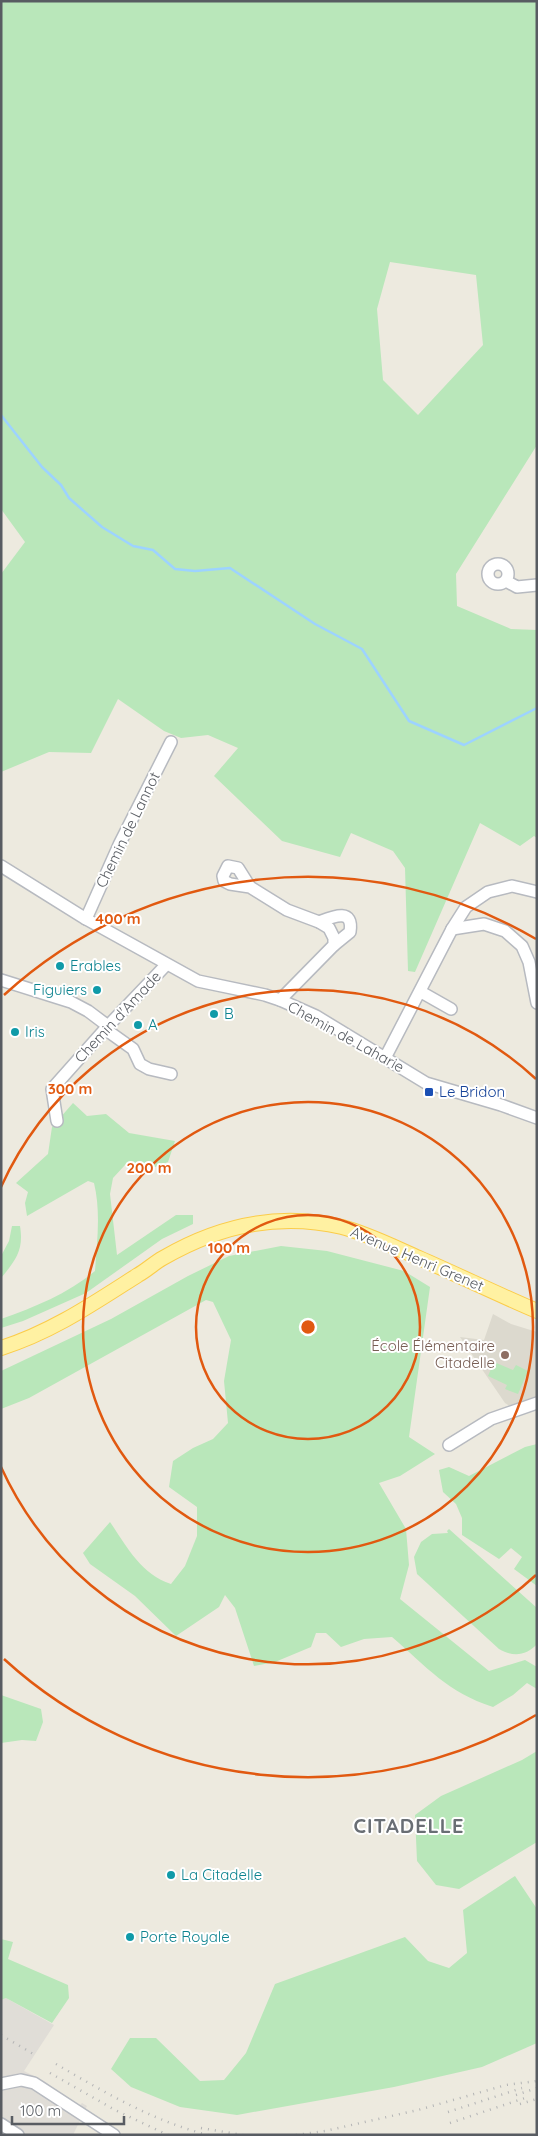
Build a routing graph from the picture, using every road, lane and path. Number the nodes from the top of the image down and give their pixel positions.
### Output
1 (506, 581) dead end
2 (537, 585) edge
3 (171, 742) dead end
4 (1, 866) edge
5 (250, 887) dead end
6 (537, 892) edge
7 (86, 919) junction
8 (319, 922) junction
9 (452, 929) junction
10 (334, 945) junction
11 (166, 965) junction
12 (1, 980) edge
13 (421, 992) junction
14 (280, 1000) junction
15 (537, 1003) edge
16 (451, 1009) dead end
17 (106, 1027) junction
18 (385, 1058) junction
19 (171, 1074) dead end
20 (537, 1118) edge
21 (57, 1122) dead end
22 (178, 1250) junction
23 (537, 1311) edge
24 (1, 1348) edge
25 (1, 1355) edge
26 (537, 1403) edge
27 (449, 1445) dead end
28 (1, 2084) edge
29 (1, 2124) edge
30 (18, 2135) edge
31 (114, 2135) edge

1 - 2 street
3 - 7 street, Chemin de Lannot
4 - 7 street, Chemin de Laharie
5 - 8 street
6 - 9 street
7 - 11 street, Chemin de Laharie
8 - 10 street
8 - 10 street
9 - 13 street
9 - 15 street
10 - 14 street
11 - 14 street, Chemin de Laharie
11 - 17 street, Chemin d'Amade
12 - 17 street
13 - 16 street
13 - 18 street
14 - 18 street, Chemin de Laharie
17 - 19 street
17 - 21 street, Chemin d'Amade
18 - 20 street, Chemin de Laharie
22 - 23 main road, Avenue Henri Grenet
22 - 24 main road, Avenue Henri Grenet
22 - 25 main road, Avenue Henri Grenet
26 - 27 street
28 - 31 street
29 - 30 street

